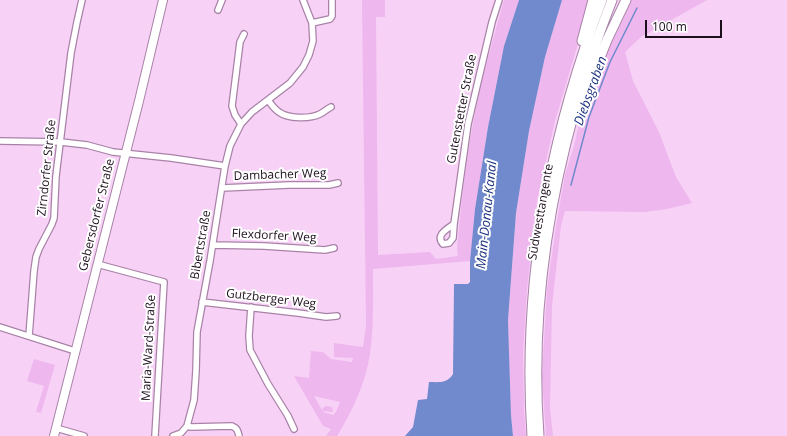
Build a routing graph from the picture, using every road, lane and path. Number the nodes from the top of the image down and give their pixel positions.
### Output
1 (82, 0) edge
2 (163, 0) edge
3 (222, 0) edge
4 (303, 0) edge
5 (332, 0) edge
6 (499, 0) edge
7 (593, 0) edge
8 (602, 0) edge
9 (612, 0) edge
10 (626, 0) edge
11 (218, 10) dead end
12 (312, 23) junction
13 (244, 34) dead end
14 (579, 65) junction
15 (268, 100) junction
16 (331, 107) dead end
17 (241, 124) junction
18 (569, 131) junction
19 (0, 141) edge
20 (61, 142) junction
21 (126, 153) junction
22 (225, 166) junction
23 (338, 183) dead end
24 (222, 188) junction
25 (454, 224) dead end
26 (213, 245) junction
27 (334, 248) dead end
28 (97, 264) junction
29 (202, 302) junction
30 (251, 307) junction
31 (337, 316) dead end
32 (0, 327) edge
33 (29, 336) junction
34 (75, 351) junction
35 (187, 426) junction
36 (294, 429) dead end
37 (55, 432) edge
38 (181, 435) edge
39 (84, 436) edge
40 (155, 436) edge
41 (173, 436) edge
42 (240, 436) edge
43 (532, 436) edge
44 (540, 436) edge

1 - 20 street, Zirndorfer Straße
2 - 21 main road, Gebersdorfer Straße
3 - 11 street
4 - 12 street
5 - 12 street
6 - 25 street, Gutenstetter Straße
7 - 14 highway
8 - 14 highway, Südwesttangente
9 - 18 highway, Südwesttangente
10 - 18 highway
12 - 15 street, Bibertstraße
13 - 17 street
14 - 43 highway, Südwesttangente
15 - 16 street
15 - 17 street, Bibertstraße
17 - 22 street, Bibertstraße
18 - 44 highway, Südwesttangente
19 - 20 street
20 - 21 street
20 - 33 street, Zirndorfer Straße
21 - 22 street
21 - 28 main road, Gebersdorfer Straße
22 - 24 street, Bibertstraße
23 - 24 street, Dambacher Weg
24 - 26 street, Bibertstraße
26 - 27 street, Flexdorfer Weg
26 - 29 street, Bibertstraße
28 - 34 main road, Gebersdorfer Straße
28 - 40 street, Maria-Ward-Straße
29 - 30 street, Gutzberger Weg
29 - 35 street, Bibertstraße
30 - 31 street, Gutzberger Weg
30 - 36 street
32 - 33 street
33 - 34 street
34 - 37 main road, Gebersdorfer Straße
35 - 38 street, Bibertstraße
35 - 42 street
37 - 39 street
38 - 41 street, Bibertstraße

